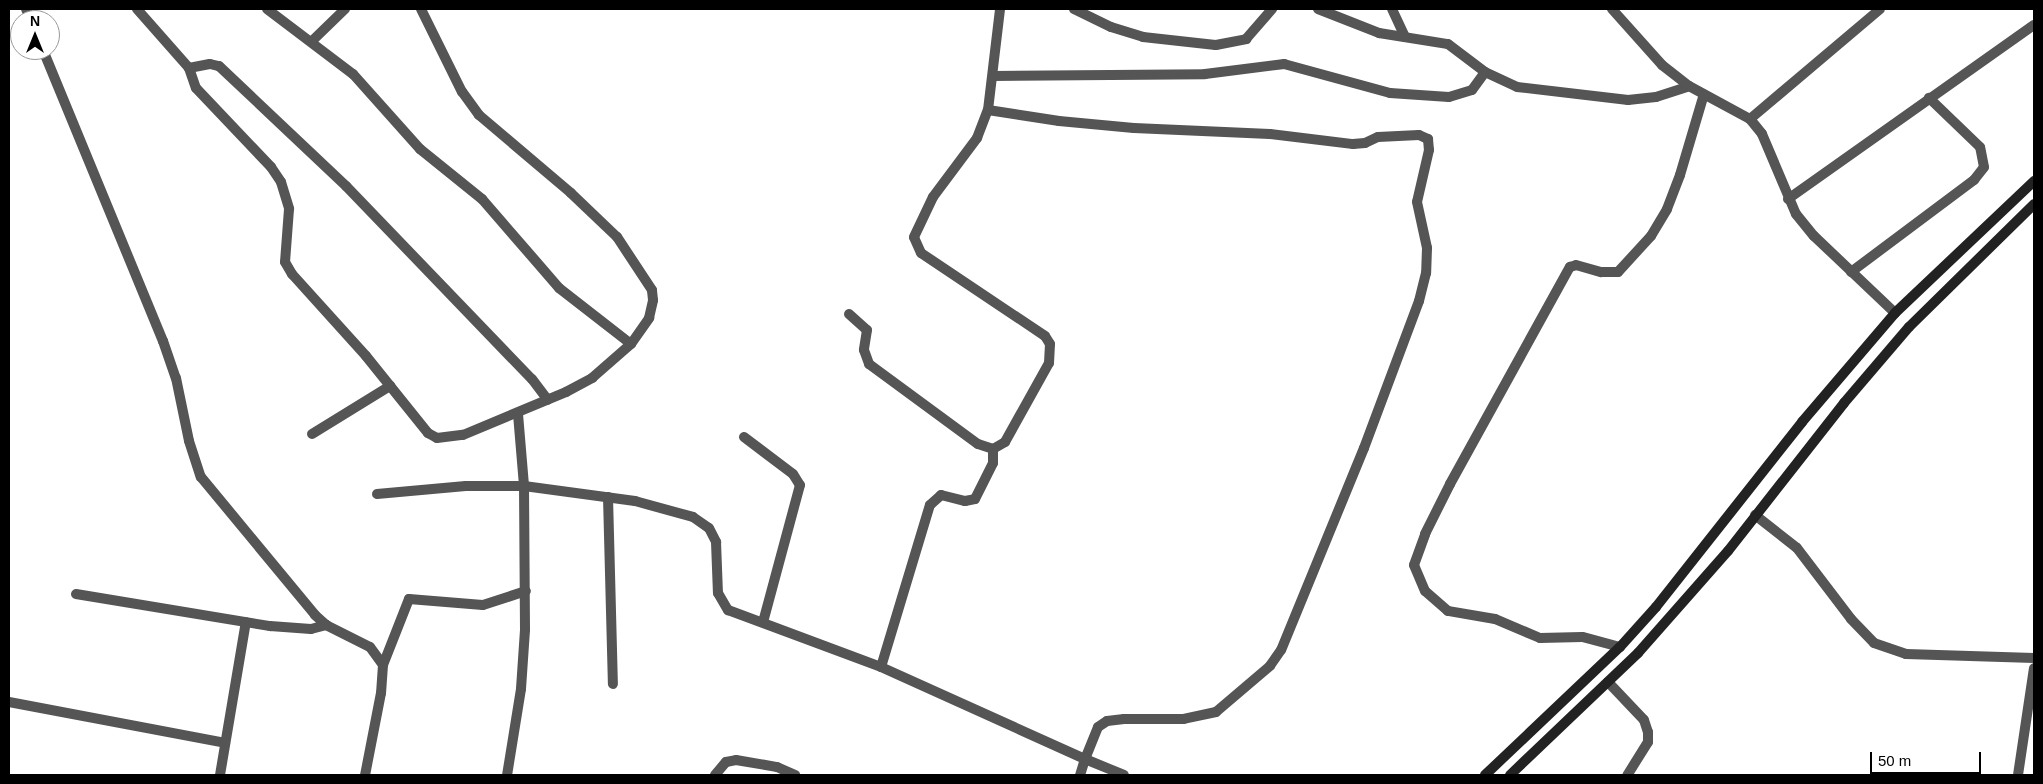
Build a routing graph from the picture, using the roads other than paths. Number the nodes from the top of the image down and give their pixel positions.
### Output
1 (137, 9) edge
2 (267, 9) edge
3 (346, 9) edge
4 (421, 9) edge
5 (1000, 9) edge
6 (1074, 9) edge
7 (1272, 9) edge
8 (1318, 9) edge
9 (1392, 9) edge
10 (1612, 9) edge
11 (1880, 9) edge
12 (2034, 25) edge
13 (1404, 37) junction
14 (312, 42) junction
15 (47, 60) edge
16 (189, 68) junction
17 (1486, 72) junction
18 (993, 76) junction
19 (1689, 86) junction
20 (1704, 94) junction
21 (1929, 98) junction
22 (988, 110) junction
23 (1750, 119) junction
24 (2034, 181) edge
25 (1788, 199) junction
26 (2034, 204) edge
27 (1851, 272) junction
28 (1895, 313) junction
29 (849, 314) dead end
30 (631, 344) junction
31 (390, 386) junction
32 (548, 400) junction
33 (518, 414) junction
34 (312, 434) dead end
35 (744, 437) dead end
36 (993, 450) junction
37 (524, 486) junction
38 (378, 494) dead end
39 (608, 497) junction
40 (1755, 515) junction
41 (526, 591) junction
42 (76, 594) dead end
43 (246, 622) junction
44 (763, 622) junction
45 (326, 625) junction
46 (1620, 647) junction
47 (2034, 658) edge
48 (383, 665) junction
49 (882, 667) junction
50 (2034, 668) edge
51 (1608, 682) junction
52 (613, 684) dead end
53 (9, 702) edge
54 (225, 743) junction
55 (1086, 759) junction
56 (220, 775) edge
57 (365, 775) edge
58 (507, 775) edge
59 (715, 775) edge
60 (795, 775) edge
61 (1080, 775) edge
62 (1124, 775) edge
63 (1485, 775) edge
64 (1510, 775) edge
65 (1627, 775) edge
66 (2018, 775) edge

1 - 16 street
2 - 14 street
3 - 14 street
4 - 30 street
5 - 18 street
6 - 7 street
8 - 13 street
9 - 13 street
10 - 19 street
11 - 23 street
12 - 21 street
13 - 17 street
14 - 30 street
15 - 45 street
16 - 31 street
16 - 32 street
17 - 18 street
17 - 19 street
18 - 22 street
19 - 20 street
20 - 23 street
20 - 46 street
21 - 25 street
21 - 27 street
22 - 36 street
22 - 55 street
23 - 25 street
24 - 28 street
25 - 27 street
26 - 40 street
27 - 28 street
28 - 46 street
29 - 36 street
30 - 32 street
31 - 33 street
31 - 34 street
32 - 33 street
33 - 37 street
35 - 44 street
36 - 49 street
37 - 38 street
37 - 39 street
37 - 41 street
39 - 44 street
39 - 52 street
40 - 47 street
40 - 51 street
41 - 48 street
41 - 58 street
42 - 43 street
43 - 45 street
43 - 54 street
44 - 49 street
45 - 48 street
46 - 63 street
48 - 57 street
49 - 55 street
50 - 66 street
51 - 64 street
51 - 65 street
53 - 54 street
54 - 56 street
55 - 61 street
55 - 62 street
59 - 60 street

